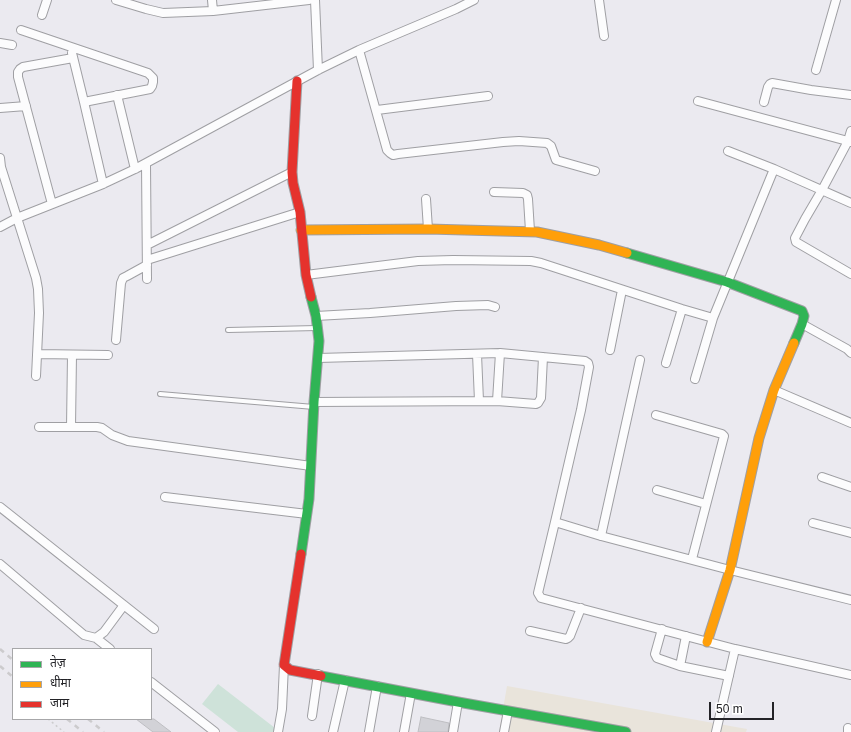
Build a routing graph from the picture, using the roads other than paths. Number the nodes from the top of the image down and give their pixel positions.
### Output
1 (47, 0) edge
2 (116, 0) edge
3 (212, 0) edge
4 (309, 0) edge
5 (315, 0) edge
6 (474, 0) edge
7 (599, 0) edge
8 (836, 0) edge
9 (243, 4) edge
10 (213, 10) junction
11 (42, 15) dead end
12 (21, 30) dead end
13 (604, 36) dead end
14 (0, 43) edge
15 (12, 45) dead end
16 (70, 46) junction
17 (359, 50) junction
18 (73, 58) junction
19 (318, 70) junction
20 (816, 70) dead end
21 (297, 81) junction
22 (117, 95) junction
23 (851, 95) edge
24 (488, 96) dead end
25 (698, 101) dead end
26 (84, 102) junction
27 (764, 102) dead end
28 (26, 106) junction
29 (0, 108) edge
30 (377, 110) junction
31 (851, 131) edge
32 (850, 142) edge
33 (728, 151) dead end
34 (0, 164) edge
35 (146, 164) junction
36 (135, 169) junction
37 (774, 169) junction
38 (595, 171) dead end
39 (292, 172) junction
40 (103, 184) junction
41 (822, 190) junction
42 (494, 192) dead end
43 (426, 199) dead end
44 (851, 203) edge
45 (52, 204) junction
46 (300, 212) junction
47 (17, 218) junction
48 (0, 227) edge
49 (428, 229) junction
50 (301, 230) junction
51 (530, 231) junction
52 (147, 245) junction
53 (147, 263) junction
54 (851, 274) edge
55 (306, 275) junction
56 (147, 279) dead end
57 (727, 282) junction
58 (622, 290) junction
59 (495, 307) dead end
60 (682, 309) junction
61 (316, 316) junction
62 (713, 318) junction
63 (802, 324) junction
64 (318, 328) junction
65 (228, 330) dead end
66 (116, 340) dead end
67 (610, 350) dead end
68 (500, 353) junction
69 (37, 354) junction
70 (477, 354) junction
71 (851, 354) edge
72 (72, 355) junction
73 (108, 355) dead end
74 (543, 357) junction
75 (318, 358) junction
76 (640, 360) dead end
77 (666, 364) dead end
78 (36, 376) dead end
79 (695, 379) dead end
80 (774, 390) junction
81 (160, 394) dead end
82 (479, 401) junction
83 (497, 401) junction
84 (314, 404) junction
85 (656, 415) dead end
86 (851, 423) edge
87 (39, 427) dead end
88 (71, 427) junction
89 (311, 466) junction
90 (822, 477) dead end
91 (851, 487) edge
92 (657, 490) dead end
93 (165, 497) dead end
94 (706, 504) junction
95 (0, 507) edge
96 (307, 514) junction
97 (555, 522) junction
98 (813, 523) dead end
99 (851, 533) edge
100 (601, 536) junction
101 (692, 559) junction
102 (0, 564) edge
103 (730, 570) junction
104 (851, 600) edge
105 (124, 605) junction
106 (581, 608) junction
107 (154, 629) dead end
108 (662, 629) junction
109 (530, 631) dead end
110 (686, 636) junction
111 (96, 638) junction
112 (707, 642) junction
113 (109, 648) edge
114 (735, 649) junction
115 (284, 665) junction
116 (680, 666) junction
117 (318, 674) junction
118 (851, 675) edge
119 (729, 676) junction
120 (345, 680) junction
121 (152, 683) edge
122 (377, 686) junction
123 (411, 693) junction
124 (458, 702) junction
125 (508, 711) junction
126 (312, 716) dead end
127 (215, 732) edge
128 (278, 732) edge
129 (333, 732) edge
130 (369, 732) edge
131 (404, 732) edge
132 (453, 732) edge
133 (504, 732) edge
134 (626, 732) edge
135 (716, 732) edge

1 - 11 street
2 - 10 street
3 - 10 street
4 - 9 street
5 - 19 street
6 - 17 street
7 - 13 street
8 - 20 street
9 - 10 street
12 - 16 street
14 - 15 street
16 - 18 street
16 - 22 street
17 - 19 street
17 - 30 street
18 - 26 street
18 - 28 street
19 - 21 street
21 - 35 street
21 - 39 street
22 - 26 street
22 - 36 street
23 - 27 street
24 - 30 street
25 - 32 street
26 - 40 street
28 - 29 street
28 - 45 street
30 - 38 street
31 - 32 street
32 - 41 street
33 - 37 street
34 - 47 street
35 - 36 street
35 - 52 street
36 - 40 street
37 - 41 street
37 - 57 street
39 - 46 street
39 - 52 street
40 - 45 street
41 - 44 street
41 - 54 street
42 - 51 street
43 - 49 street
45 - 47 street
46 - 50 street
46 - 53 street
47 - 48 street
47 - 69 street
49 - 50 street
49 - 51 street
50 - 55 street
51 - 57 street
52 - 53 street
53 - 56 street
53 - 66 street
55 - 58 street
55 - 61 street
57 - 62 street
57 - 63 street
58 - 60 street
58 - 67 street
59 - 61 street
60 - 62 street
60 - 77 street
61 - 64 street
62 - 79 street
63 - 71 street
63 - 80 street
64 - 65 lane
64 - 75 street
68 - 70 street
68 - 74 street
68 - 83 street
69 - 72 street
69 - 78 street
70 - 75 street
70 - 82 street
72 - 73 street
72 - 88 street
74 - 83 street
74 - 97 street
75 - 84 street
76 - 100 street
80 - 86 street
80 - 103 street
81 - 84 lane
82 - 83 street
82 - 84 street
84 - 89 street
85 - 94 street
87 - 88 street
88 - 89 street
89 - 96 street
90 - 91 street
92 - 94 street
93 - 96 street
94 - 101 street
95 - 105 street
96 - 115 street
97 - 100 street
97 - 106 street
98 - 99 street
100 - 101 street
101 - 103 street
102 - 111 street
103 - 104 street
103 - 112 street
105 - 107 street
105 - 111 street
106 - 108 street
106 - 109 street
108 - 110 street
108 - 116 street
110 - 112 street
110 - 116 street
111 - 113 street
112 - 114 street
114 - 118 street
114 - 119 street
115 - 117 street
115 - 128 street
116 - 119 street
117 - 120 street
117 - 126 street
119 - 135 street
120 - 122 street
120 - 129 street
121 - 127 street
122 - 123 street
122 - 130 street
123 - 124 street
123 - 131 street
124 - 125 street
124 - 132 street
125 - 133 street
125 - 134 street

